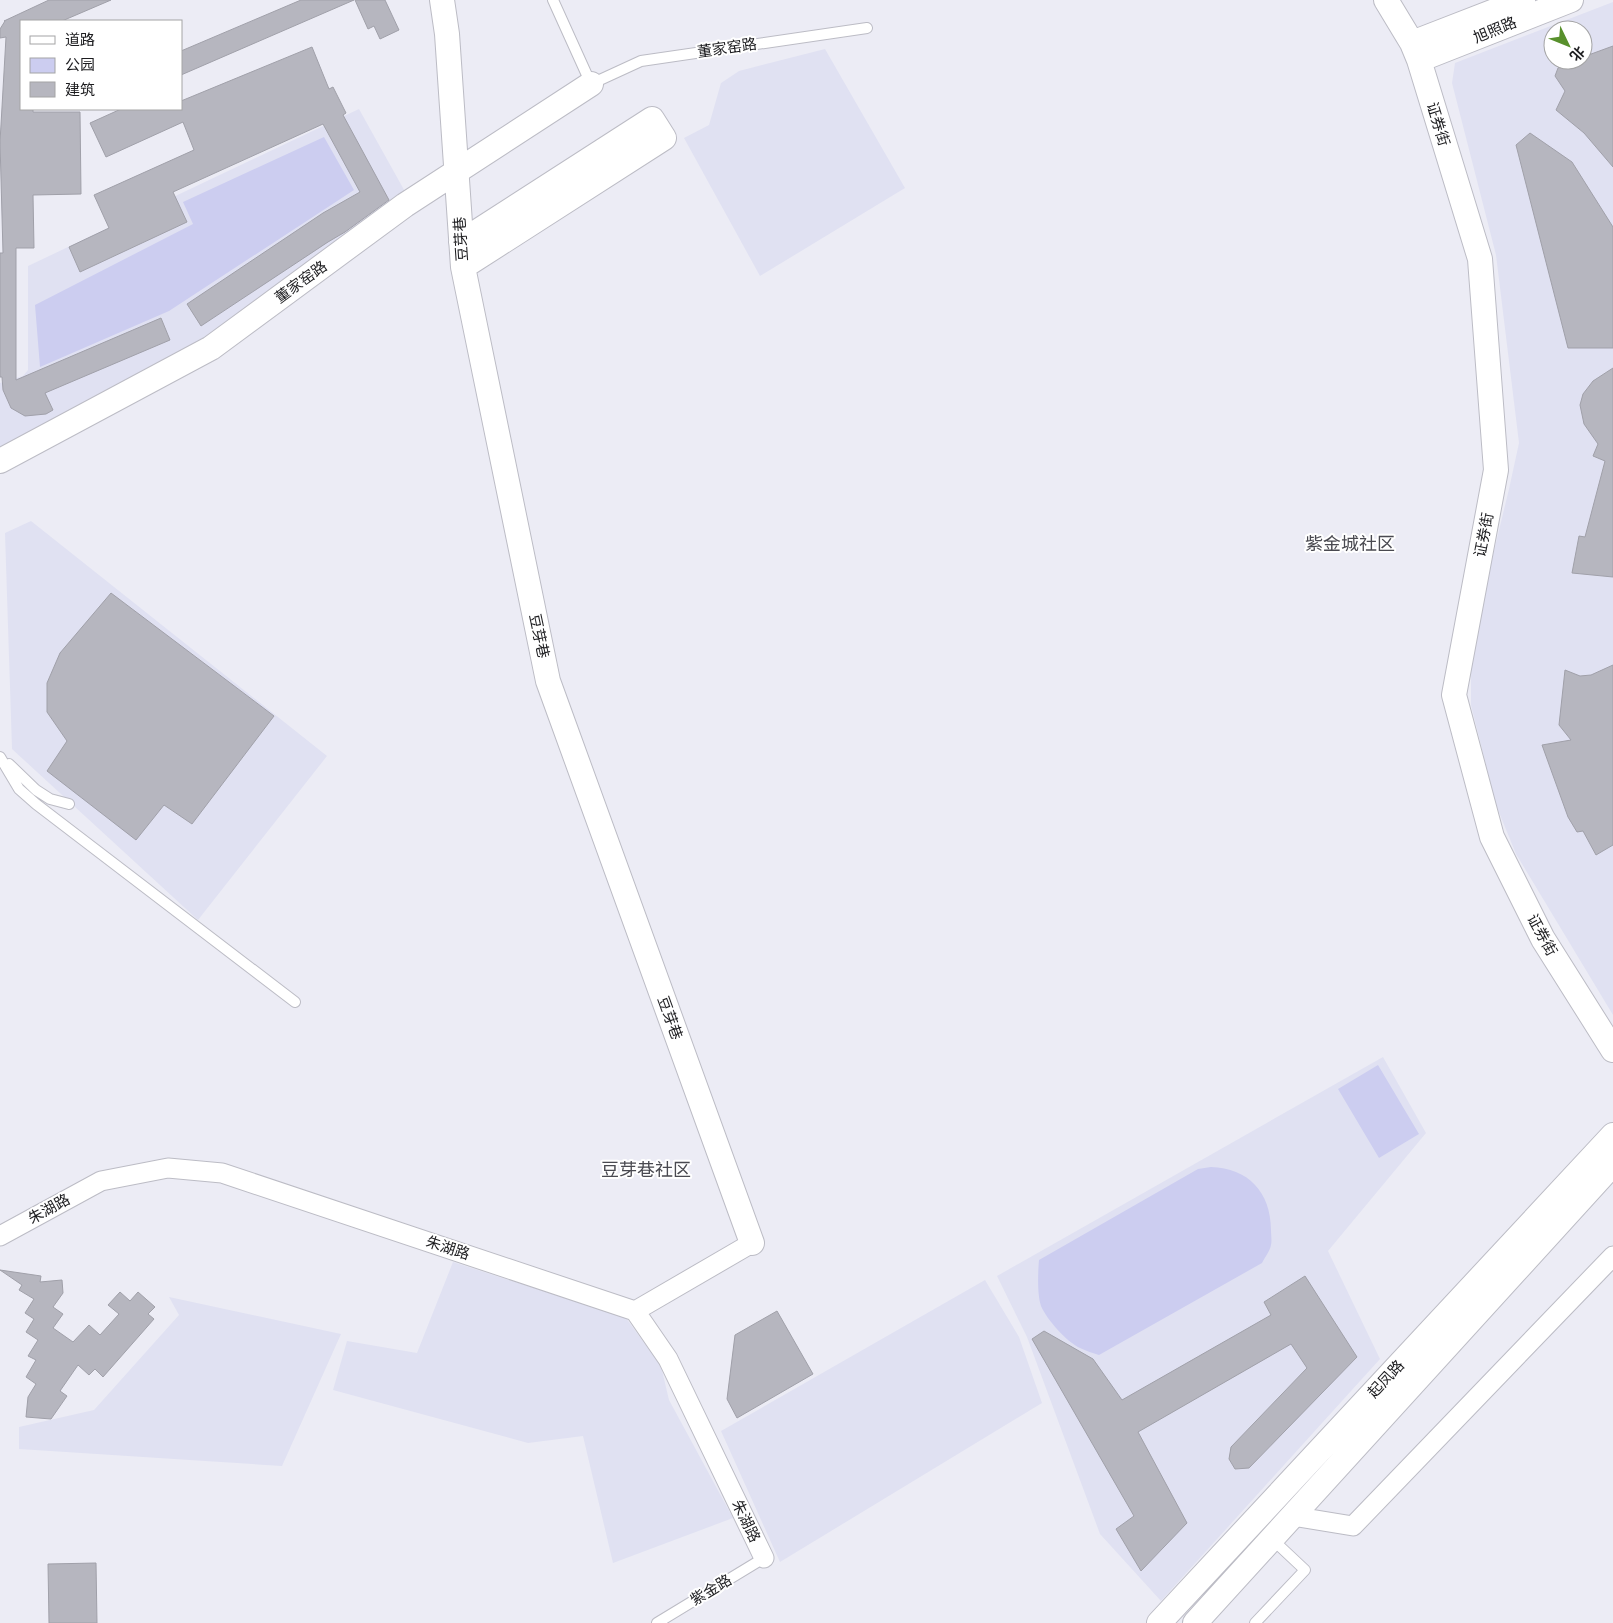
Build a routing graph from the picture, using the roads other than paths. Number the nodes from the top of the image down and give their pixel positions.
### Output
1 (442, 0) edge
2 (553, 0) edge
3 (1386, 0) edge
4 (1523, 0) edge
5 (1571, 0) edge
6 (867, 28) dead end
7 (1415, 52) junction
8 (591, 84) junction
9 (457, 172) junction
10 (462, 242) junction
11 (463, 267) junction
12 (0, 461) edge
13 (0, 756) edge
14 (69, 804) dead end
15 (295, 1002) dead end
16 (1613, 1050) edge
17 (1613, 1134) edge
18 (1613, 1164) edge
19 (0, 1236) edge
20 (752, 1243) joint
21 (1613, 1256) edge
22 (635, 1310) junction
23 (1292, 1516) junction
24 (1272, 1538) junction
25 (764, 1558) joint
26 (658, 1623) edge
27 (1159, 1623) edge
28 (1195, 1623) edge
29 (1255, 1623) edge

1 - 9 street, 豆芽巷
2 - 8 lane
3 - 7 street, 证券街
4 - 7 street, 旭照路
5 - 7 street, 旭照路
6 - 8 lane, 董家窑路
7 - 16 street, 证券街
8 - 9 street, 董家窑路
9 - 10 street, 豆芽巷
9 - 12 street, 董家窑路
10 - 11 street, 豆芽巷
10 - 11 street
11 - 20 street, 豆芽巷
13 - 14 lane
13 - 15 lane
17 - 27 street, 起凤路
18 - 23 street, 起凤路
19 - 22 street, 朱湖路
20 - 22 street
21 - 23 street
22 - 25 street, 朱湖路
23 - 24 street, 起凤路
24 - 28 street, 起凤路
24 - 29 lane
25 - 26 lane, 紫金路

